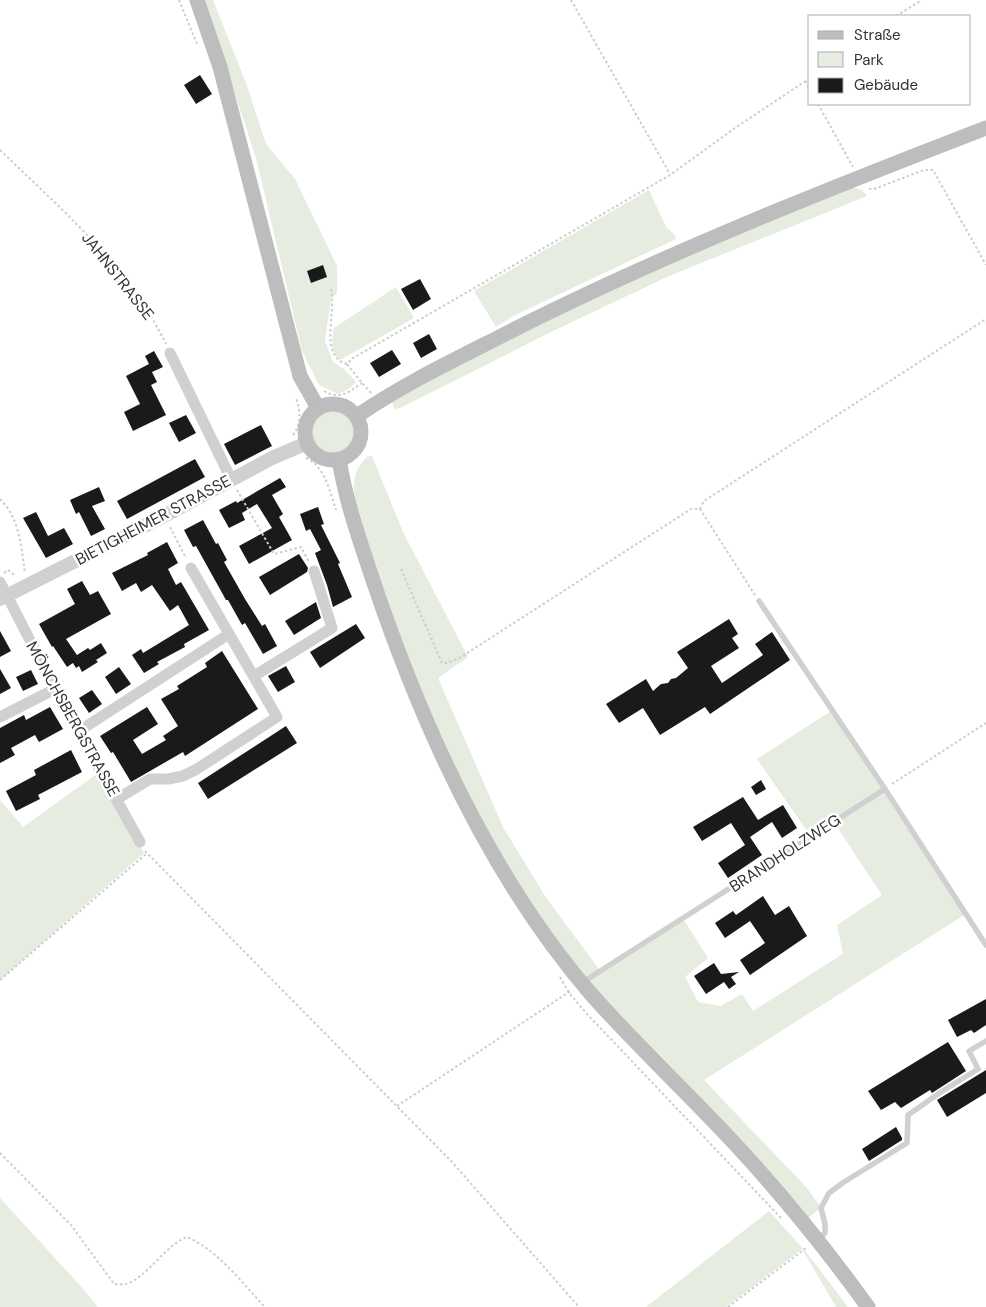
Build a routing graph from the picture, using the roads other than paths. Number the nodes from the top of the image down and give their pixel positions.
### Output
1 (197, 0) edge
2 (986, 128) edge
3 (170, 353) road end
4 (309, 403) junction
5 (357, 416) junction
6 (301, 446) junction
7 (339, 459) junction
8 (231, 479) junction
9 (191, 568) road end
10 (314, 571) road end
11 (0, 582) edge
12 (3, 598) edge
13 (759, 601) road end
14 (229, 634) junction
15 (254, 676) junction
16 (55, 689) junction
17 (0, 717) edge
18 (79, 731) junction
19 (884, 789) junction
20 (117, 799) junction
21 (140, 842) dead end
22 (986, 945) edge
23 (582, 983) junction
24 (986, 1042) edge
25 (812, 1244) junction
26 (868, 1307) edge

1 - 4 main road
2 - 5 main road
3 - 8 street
4 - 5 main road
4 - 6 main road
5 - 7 main road
6 - 7 main road
6 - 8 street, BIETIGHEIMER STRASSE
7 - 23 main road
8 - 12 street, BIETIGHEIMER STRASSE
9 - 14 street
10 - 15 street
11 - 12 street, MÖNCHSBERGSTRASSE
12 - 16 street, MÖNCHSBERGSTRASSE
13 - 19 lane
14 - 15 street
14 - 18 street
15 - 20 street
16 - 17 street
16 - 18 street, MÖNCHSBERGSTRASSE
18 - 20 street, MÖNCHSBERGSTRASSE
19 - 22 lane
19 - 23 lane, BRANDHOLZWEG
20 - 21 street, MÖNCHSBERGSTRASSE
23 - 25 main road
24 - 25 lane
25 - 26 main road

